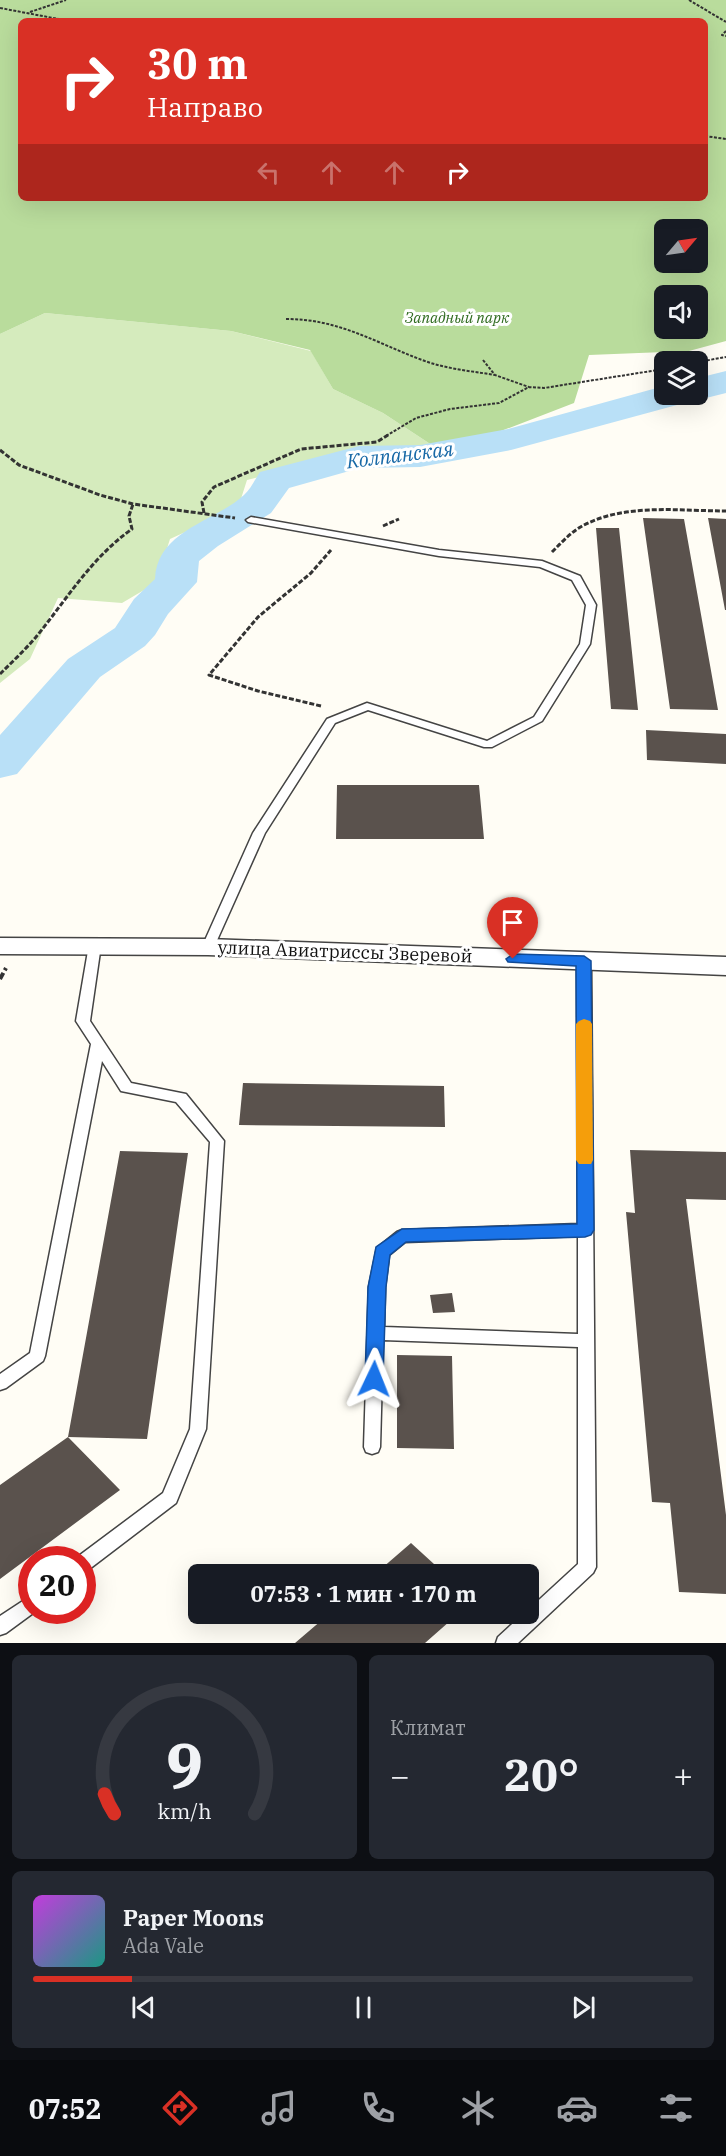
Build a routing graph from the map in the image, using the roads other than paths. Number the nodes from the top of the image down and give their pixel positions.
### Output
1 (251, 520) road end
2 (95, 945) junction
3 (0, 946) edge
4 (208, 947) junction
5 (584, 961) junction
6 (726, 966) edge
7 (98, 1044) junction
8 (585, 1230) junction
9 (375, 1333) junction
10 (586, 1341) junction
11 (0, 1383) edge
12 (372, 1447) dead end
13 (96, 1554) edge
14 (18, 1614) edge
15 (0, 1627) edge
16 (506, 1643) edge

1 - 4 lane
2 - 3 street, улица Авиатриссы Зверевой
2 - 4 street, улица Авиатриссы Зверевой
2 - 7 lane
4 - 5 street, улица Авиатриссы Зверевой
5 - 6 street, улица Авиатриссы Зверевой
5 - 8 lane
7 - 11 lane
7 - 13 lane
8 - 9 lane
8 - 10 lane
9 - 10 lane
9 - 12 lane
10 - 16 lane
14 - 15 lane

